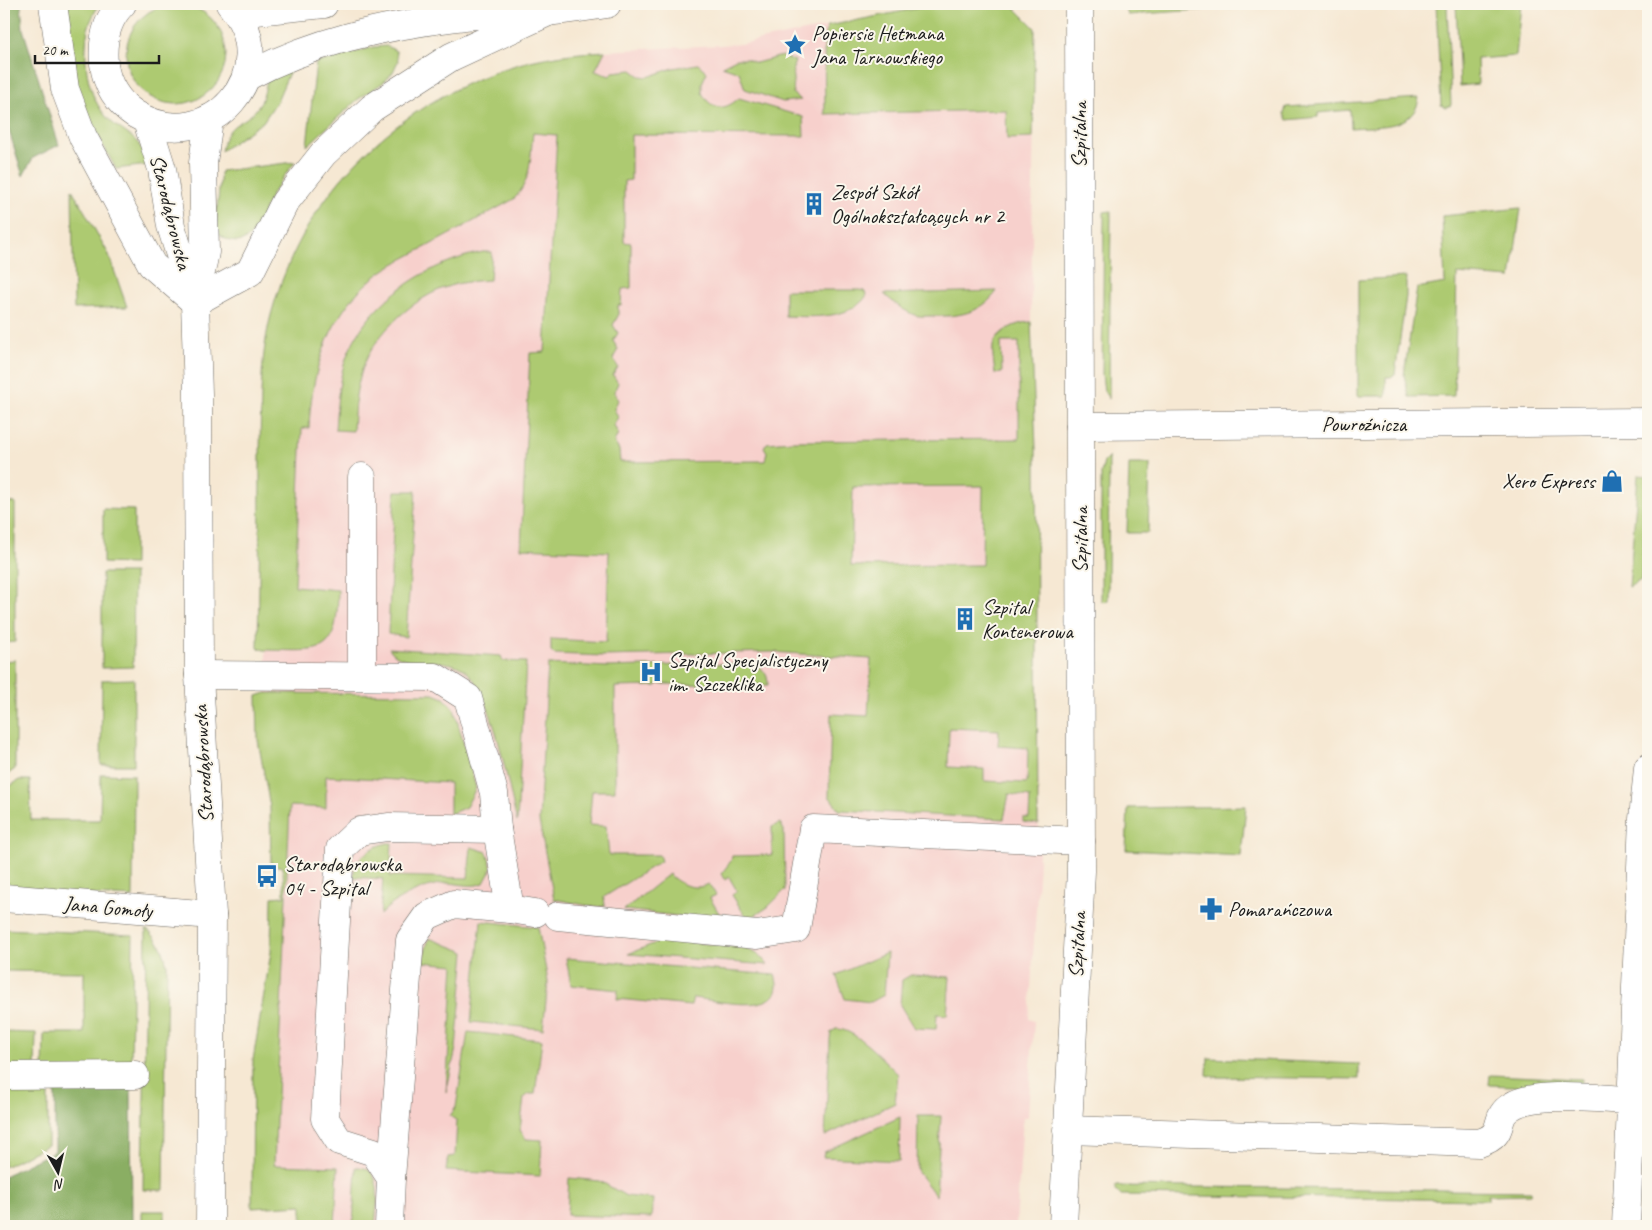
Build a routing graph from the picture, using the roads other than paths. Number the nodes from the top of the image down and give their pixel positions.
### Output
1 (53, 4) edge
2 (324, 4) edge
3 (607, 4) edge
4 (1079, 4) edge
5 (119, 5) edge
6 (234, 8) edge
7 (548, 12) junction
8 (246, 77) junction
9 (209, 120) junction
10 (147, 121) junction
11 (195, 302) junction
12 (1648, 422) edge
13 (1080, 426) junction
14 (362, 477) dead end
15 (199, 675) junction
16 (362, 676) junction
17 (1648, 768) edge
18 (497, 829) junction
19 (1081, 841) junction
20 (4, 898) edge
21 (534, 913) junction
22 (212, 915) junction
23 (135, 1075) dead end
24 (4, 1076) edge
25 (1630, 1100) junction
26 (1067, 1130) junction
27 (391, 1178) junction
28 (210, 1226) edge
29 (389, 1226) edge
30 (1063, 1226) edge
31 (1626, 1226) edge

1 - 11 street
2 - 6 street
3 - 7 street
4 - 13 street, Szpitalna
5 - 10 street
6 - 8 street
7 - 8 street
7 - 11 street
8 - 9 street
9 - 10 street
9 - 11 street, Starodąbrowska
10 - 11 street, Starodąbrowska
11 - 15 street, Starodąbrowska
12 - 13 street, Powroźnicza
13 - 19 street, Szpitalna
14 - 16 street
15 - 16 street
15 - 22 street, Starodąbrowska
16 - 18 street
17 - 25 street
18 - 21 street
18 - 27 street
19 - 21 street
19 - 26 street, Szpitalna
20 - 22 street, Jana Gomoły
21 - 27 street
22 - 28 street, Starodąbrowska
23 - 24 street
25 - 26 street
25 - 31 street
26 - 30 street, Szpitalna
27 - 29 street

